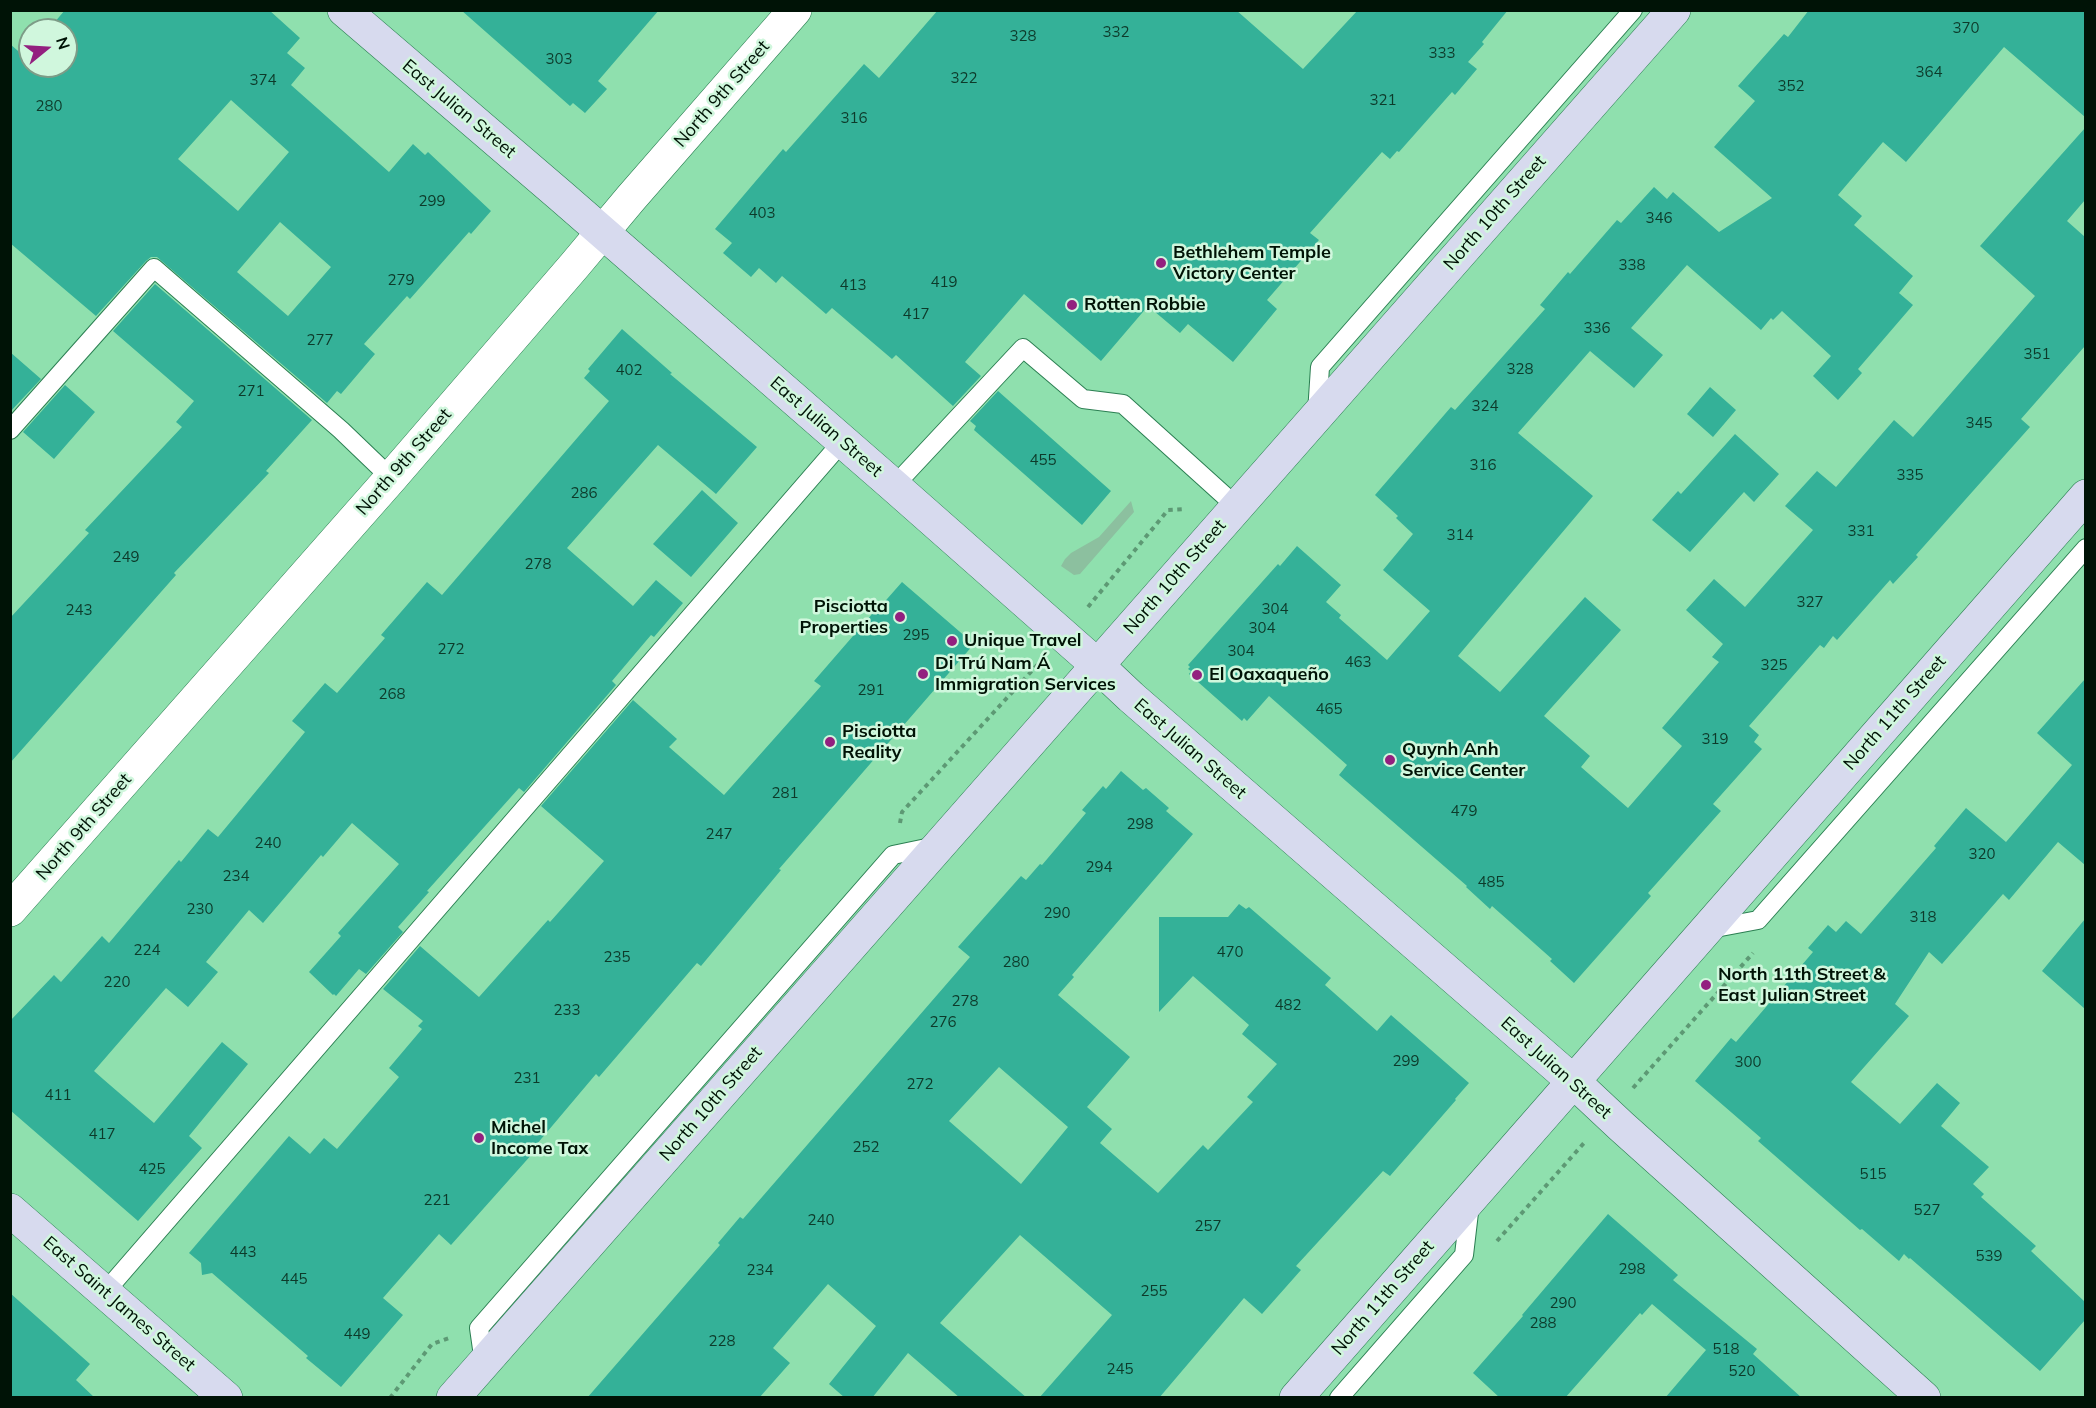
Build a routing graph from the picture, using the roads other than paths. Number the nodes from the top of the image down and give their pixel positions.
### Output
1 (344, 10) edge
2 (795, 10) edge
3 (1633, 10) edge
4 (1674, 10) edge
5 (602, 232) junction
6 (1317, 416) junction
7 (10, 430) edge
8 (842, 442) junction
9 (391, 478) junction
10 (894, 486) junction
11 (2085, 496) edge
12 (1237, 507) junction
13 (2085, 548) edge
14 (1097, 665) junction
15 (938, 846) junction
16 (10, 910) edge
17 (1705, 930) junction
18 (1573, 1081) junction
19 (1471, 1198) junction
20 (10, 1210) edge
21 (105, 1292) junction
22 (484, 1363) junction
23 (226, 1398) edge
24 (453, 1398) edge
25 (1296, 1398) edge
26 (1339, 1398) edge
27 (1924, 1398) edge

1 - 5 main road, East Julian Street
2 - 5 street, North 9th Street
3 - 6 lane, North 10th Street
4 - 6 main road, North 10th Street
5 - 8 main road, East Julian Street
5 - 9 street, North 9th Street
6 - 12 main road, North 10th Street
7 - 9 lane
8 - 10 main road, East Julian Street
8 - 21 lane
9 - 16 street, North 9th Street
10 - 12 lane
10 - 14 main road, East Julian Street
11 - 17 main road, North 11th Street
12 - 14 main road, North 10th Street
13 - 17 lane, North 11th Street
14 - 15 main road, North 10th Street
14 - 18 main road, East Julian Street
15 - 22 main road, North 10th Street
15 - 22 lane, North 10th Street
17 - 18 main road, North 11th Street
18 - 19 main road, North 11th Street
18 - 27 main road, East Julian Street
19 - 25 main road, North 11th Street
19 - 26 lane, North 11th Street
20 - 21 main road, East Saint James Street
21 - 23 main road, East Saint James Street
22 - 24 main road, North 10th Street

